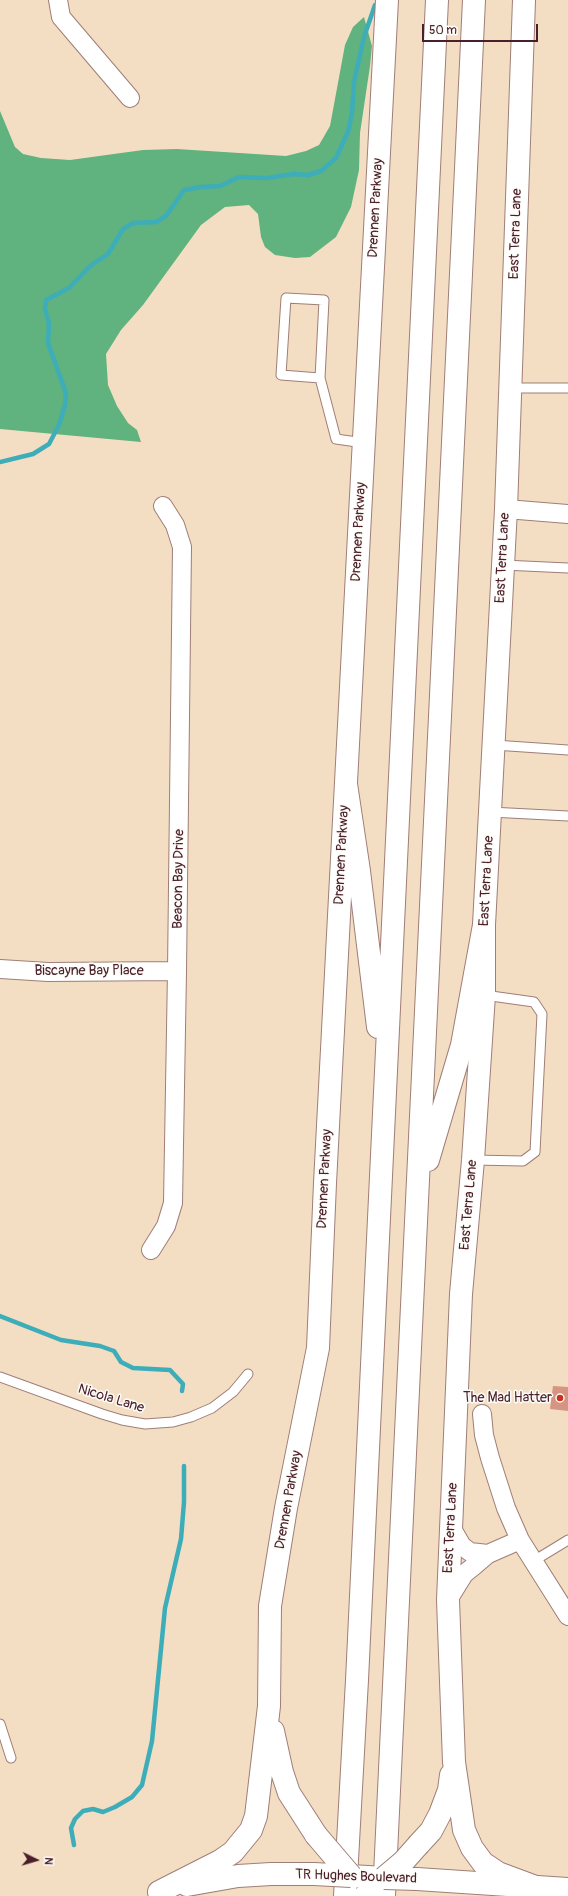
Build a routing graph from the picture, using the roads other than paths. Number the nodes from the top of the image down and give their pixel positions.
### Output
1 (58, 0) edge
2 (387, 0) edge
3 (437, 0) edge
4 (474, 0) edge
5 (524, 0) edge
6 (130, 98) dead end
7 (320, 378) junction
8 (510, 388) junction
9 (568, 388) edge
10 (364, 443) junction
11 (163, 506) dead end
12 (506, 509) junction
13 (568, 514) edge
14 (503, 565) junction
15 (568, 568) edge
16 (494, 745) junction
17 (568, 750) edge
18 (346, 784) junction
19 (490, 812) junction
20 (568, 816) edge
21 (484, 925) junction
22 (0, 969) edge
23 (177, 971) junction
24 (484, 995) junction
25 (385, 1090) junction
26 (473, 1160) junction
27 (418, 1192) junction
28 (151, 1250) dead end
29 (248, 1374) dead end
30 (0, 1376) edge
31 (482, 1414) dead end
32 (451, 1527) junction
33 (520, 1540) junction
34 (568, 1540) edge
35 (488, 1554) junction
36 (532, 1562) junction
37 (448, 1600) junction
38 (568, 1616) edge
39 (269, 1706) junction
40 (0, 1724) edge
41 (11, 1758) dead end
42 (454, 1762) junction
43 (348, 1886) edge
44 (533, 1886) junction
45 (384, 1887) edge
46 (568, 1889) edge
47 (153, 1894) edge
48 (366, 1896) edge

1 - 6 street
2 - 10 main road, Drennen Parkway
3 - 25 main road
4 - 27 main road
5 - 8 main road, East Terra Lane
7 - 7 lane
7 - 10 lane
8 - 9 lane
8 - 12 main road, East Terra Lane
10 - 18 main road, Drennen Parkway
11 - 23 street, Beacon Bay Drive
12 - 13 street
12 - 14 main road, East Terra Lane
14 - 15 lane
14 - 16 main road, East Terra Lane
16 - 17 lane
16 - 19 main road, East Terra Lane
18 - 25 main road
18 - 39 main road, Drennen Parkway
19 - 20 lane
19 - 21 main road, East Terra Lane
21 - 24 main road, East Terra Lane
21 - 27 main road
22 - 23 street, Biscayne Bay Place
23 - 28 street, Beacon Bay Drive
24 - 26 main road, East Terra Lane
24 - 26 lane
25 - 43 main road
26 - 32 main road, East Terra Lane
27 - 45 main road
29 - 30 lane, Nicola Lane
31 - 33 street
32 - 35 street
32 - 37 main road, East Terra Lane
33 - 35 street
33 - 36 street
34 - 36 lane
35 - 37 street
36 - 38 street
37 - 42 main road, East Terra Lane
39 - 43 main road, bridge
39 - 47 main road
40 - 41 lane
42 - 44 main road
42 - 45 main road, bridge
43 - 45 main road, TR Hughes Boulevard
43 - 47 main road, TR Hughes Boulevard, bridge
43 - 48 main road
44 - 45 main road, TR Hughes Boulevard, bridge
44 - 46 main road, TR Hughes Boulevard
45 - 48 main road

